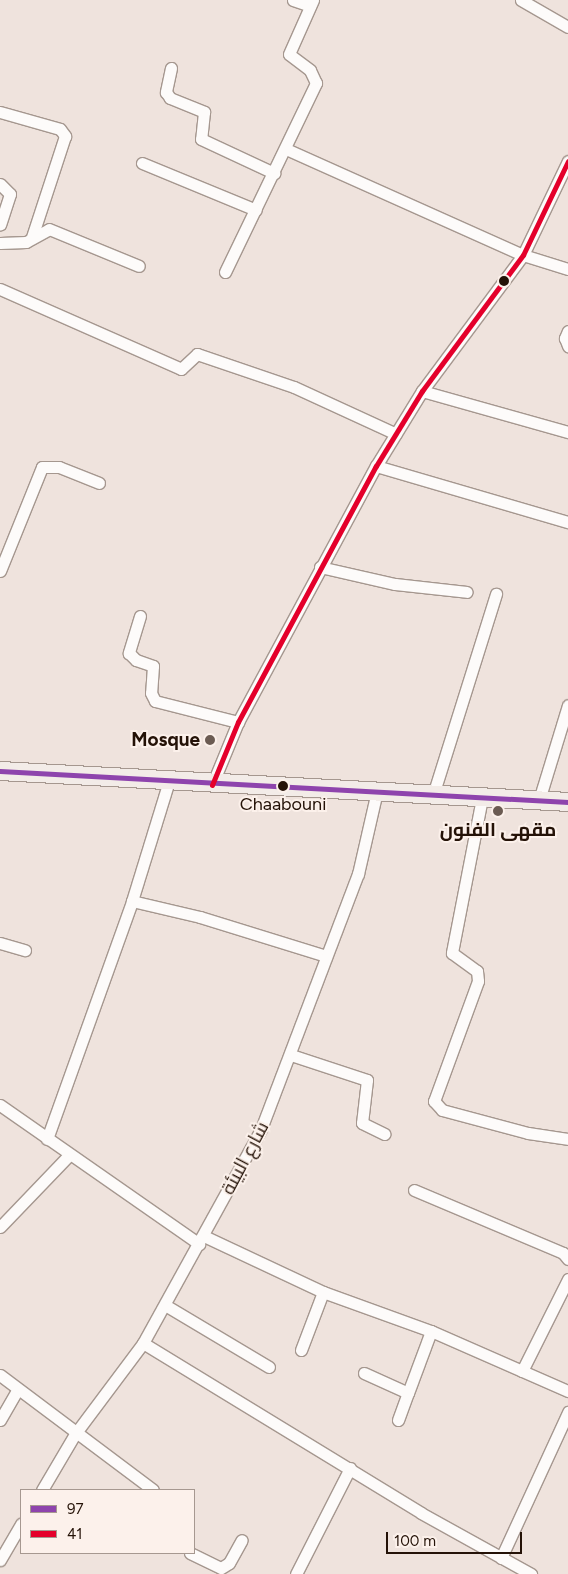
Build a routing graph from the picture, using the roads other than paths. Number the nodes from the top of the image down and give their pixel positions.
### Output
1 (293, 0) edge
2 (520, 0) edge
3 (311, 3) edge
4 (568, 27) edge
5 (171, 68) dead end
6 (0, 112) edge
7 (286, 150) junction
8 (568, 161) edge
9 (142, 164) dead end
10 (274, 173) junction
11 (0, 184) edge
12 (256, 210) junction
13 (0, 224) edge
14 (32, 237) junction
15 (0, 243) edge
16 (523, 254) junction
17 (139, 266) dead end
18 (568, 269) edge
19 (226, 272) dead end
20 (0, 289) edge
21 (568, 331) edge
22 (568, 346) edge
23 (422, 391) junction
24 (568, 432) edge
25 (396, 434) junction
26 (376, 466) junction
27 (99, 483) dead end
28 (568, 522) edge
29 (320, 568) junction
30 (0, 571) edge
31 (467, 592) dead end
32 (496, 594) dead end
33 (140, 616) dead end
34 (568, 706) edge
35 (238, 722) junction
36 (0, 771) edge
37 (169, 781) junction
38 (212, 785) junction
39 (377, 791) junction
40 (433, 795) junction
41 (482, 798) junction
42 (539, 800) junction
43 (568, 802) edge
44 (132, 901) junction
45 (0, 943) edge
46 (26, 950) dead end
47 (326, 956) junction
48 (291, 1055) junction
49 (0, 1105) edge
50 (385, 1134) dead end
51 (47, 1139) junction
52 (568, 1139) edge
53 (69, 1155) junction
54 (414, 1190) dead end
55 (0, 1227) edge
56 (202, 1240) junction
57 (568, 1259) edge
58 (568, 1278) edge
59 (323, 1292) junction
60 (165, 1305) junction
61 (431, 1331) junction
62 (143, 1343) junction
63 (301, 1350) dead end
64 (269, 1367) dead end
65 (522, 1371) junction
66 (364, 1373) dead end
67 (0, 1375) edge
68 (17, 1390) junction
69 (568, 1391) edge
70 (408, 1393) junction
71 (568, 1412) edge
72 (0, 1420) edge
73 (398, 1420) dead end
74 (75, 1434) junction
75 (350, 1468) junction
76 (43, 1489) edge
77 (152, 1489) edge
78 (20, 1526) edge
79 (242, 1540) dead end
80 (192, 1554) edge
81 (501, 1558) junction
82 (0, 1560) edge
83 (296, 1574) edge
84 (531, 1574) edge

1 - 3 street
2 - 4 street
3 - 7 street
5 - 10 street
6 - 14 street
7 - 10 street
7 - 16 street
8 - 16 street
9 - 12 street
10 - 12 street
11 - 13 street
12 - 19 street
14 - 15 street
14 - 17 street
16 - 18 street
16 - 23 street
20 - 25 street
21 - 22 street
23 - 24 street
23 - 25 street
25 - 26 street
26 - 28 street
26 - 29 street
27 - 30 street
29 - 31 street
29 - 35 street
32 - 40 street
33 - 35 street
34 - 42 street
35 - 38 street
36 - 37 main road
37 - 38 main road
37 - 44 street
38 - 39 main road
39 - 40 main road
39 - 47 street, شارع البيئة
40 - 41 main road
41 - 42 main road
41 - 52 street
42 - 43 main road
44 - 47 street
44 - 51 street
45 - 46 street
47 - 48 street, شارع البيئة
48 - 50 street
48 - 56 street, شارع البيئة
49 - 51 street
51 - 53 street
53 - 55 street
53 - 56 street
54 - 57 street
56 - 59 street
56 - 60 street, شارع البيئة
58 - 65 street
59 - 61 street
59 - 63 street
60 - 62 street, شارع البيئة
60 - 64 street
61 - 65 street
61 - 70 street
62 - 74 street, شارع البيئة
62 - 75 street
65 - 69 street
66 - 70 street
67 - 68 street
68 - 72 street
68 - 74 street
70 - 73 street
71 - 81 street
74 - 76 street, شارع البيئة
74 - 77 street
75 - 81 street
75 - 83 street
78 - 82 street
79 - 80 street
81 - 84 street

